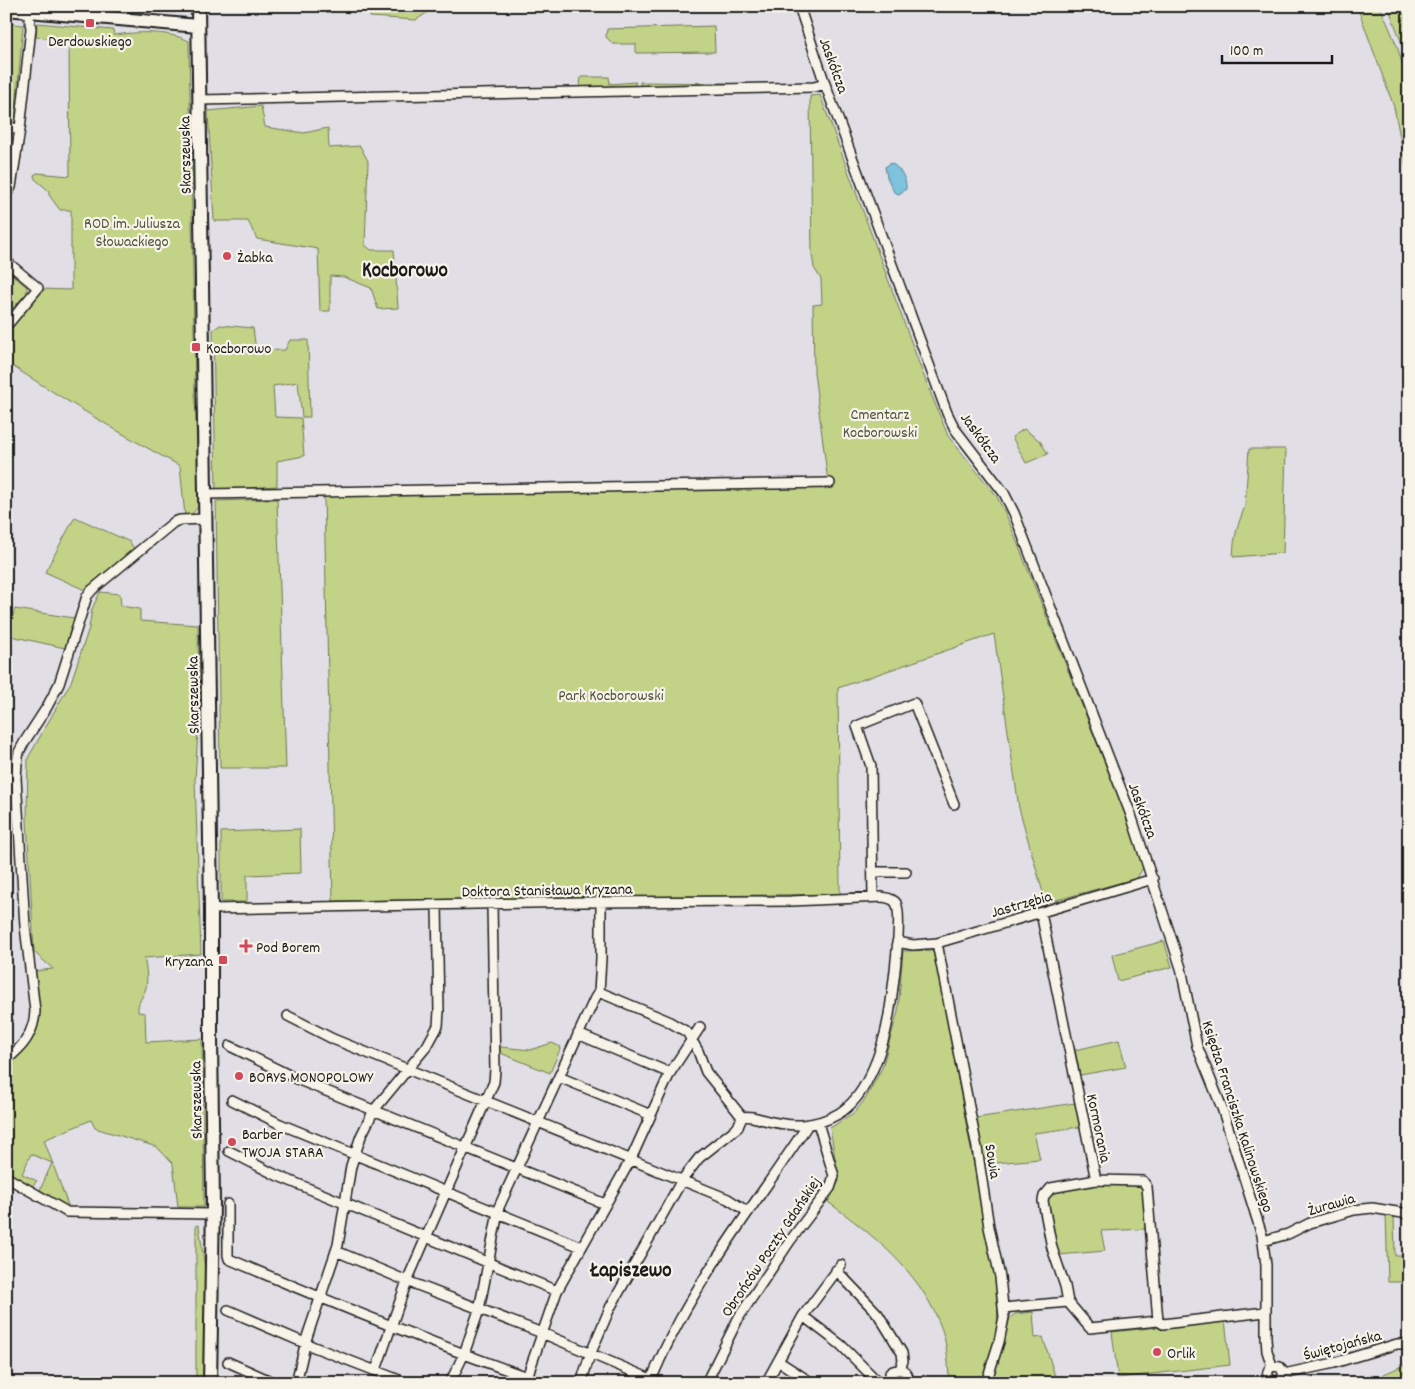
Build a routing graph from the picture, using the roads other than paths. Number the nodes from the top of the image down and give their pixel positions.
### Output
1 (198, 6) edge
2 (799, 6) edge
3 (6, 8) edge
4 (27, 8) edge
5 (198, 26) junction
6 (826, 84) junction
7 (200, 100) junction
8 (6, 128) edge
9 (20, 129) junction
10 (6, 194) edge
11 (6, 261) edge
12 (9, 323) dead end
13 (830, 483) dead end
14 (206, 494) junction
15 (206, 519) junction
16 (954, 804) dead end
17 (873, 872) junction
18 (906, 872) dead end
19 (1153, 879) junction
20 (878, 897) junction
21 (601, 903) junction
22 (492, 904) junction
23 (437, 905) junction
24 (211, 909) junction
25 (1041, 914) junction
26 (897, 942) junction
27 (937, 943) junction
28 (599, 992) junction
29 (288, 1016) dead end
30 (700, 1027) dead end
31 (578, 1034) junction
32 (692, 1039) junction
33 (230, 1046) dead end
34 (6, 1060) edge
35 (408, 1069) junction
36 (670, 1073) junction
37 (559, 1077) junction
38 (232, 1100) dead end
39 (486, 1102) junction
40 (374, 1110) junction
41 (651, 1115) junction
42 (742, 1117) junction
43 (539, 1122) junction
44 (818, 1123) junction
45 (807, 1126) junction
46 (466, 1147) junction
47 (230, 1151) dead end
48 (355, 1155) junction
49 (630, 1159) junction
50 (516, 1168) junction
51 (6, 1177) edge
52 (682, 1180) junction
53 (1096, 1180) junction
54 (445, 1192) junction
55 (345, 1203) junction
56 (228, 1204) dead end
57 (605, 1204) junction
58 (748, 1212) junction
59 (497, 1213) junction
60 (213, 1214) junction
61 (1409, 1214) edge
62 (426, 1236) junction
63 (1264, 1242) junction
64 (581, 1247) junction
65 (336, 1252) junction
66 (489, 1262) junction
67 (407, 1281) junction
68 (557, 1290) junction
69 (321, 1298) junction
70 (1068, 1302) junction
71 (1003, 1308) junction
72 (228, 1310) dead end
73 (479, 1310) junction
74 (1266, 1312) junction
75 (803, 1316) junction
76 (1158, 1321) junction
77 (391, 1325) junction
78 (542, 1333) junction
79 (306, 1343) junction
80 (1409, 1344) edge
81 (464, 1354) junction
82 (590, 1355) junction
83 (778, 1360) junction
84 (228, 1362) dead end
85 (1272, 1366) junction
86 (900, 1369) junction
87 (376, 1370) junction
88 (1284, 1374) junction
89 (526, 1380) edge
90 (654, 1382) edge
91 (1272, 1382) edge
92 (210, 1383) edge
93 (275, 1383) edge
94 (296, 1383) edge
95 (406, 1383) edge
96 (450, 1383) edge
97 (581, 1383) edge
98 (706, 1383) edge
99 (766, 1383) edge
100 (812, 1383) edge
101 (879, 1383) edge
102 (890, 1383) edge
103 (907, 1383) edge
104 (986, 1383) edge

1 - 5 main road, Skarszewska
2 - 6 street, Jaskółcza
3 - 4 main road
4 - 5 main road
4 - 9 street
5 - 7 main road, Skarszewska
6 - 7 street
6 - 19 street, Jaskółcza
7 - 14 main road, Skarszewska
8 - 9 street
9 - 10 street
11 - 12 street
13 - 14 street
14 - 15 main road, Skarszewska
15 - 24 main road, Skarszewska
15 - 34 street
16 - 17 street
17 - 18 street
17 - 20 street
19 - 25 street, Jastrzębia
19 - 63 street, Księdza Franciszka Kalinowskiego
20 - 21 street, Doktora Stanisława Kryzana
20 - 26 street
21 - 22 street, Doktora Stanisława Kryzana
21 - 28 street
22 - 23 street, Doktora Stanisława Kryzana
22 - 39 street
23 - 24 street, Doktora Stanisława Kryzana
23 - 35 street
24 - 60 main road, Skarszewska
25 - 27 street, Jastrzębia
25 - 53 street, Kormorania
26 - 27 street, Jastrzębia
26 - 44 street
27 - 71 street, Sowia
28 - 31 street
28 - 32 street
29 - 35 street
30 - 32 street
31 - 36 street
31 - 37 street
32 - 36 street
32 - 42 street
33 - 40 street
35 - 39 street
35 - 40 street
36 - 41 street
37 - 41 street
37 - 43 street
38 - 48 street
39 - 43 street
39 - 46 street
40 - 46 street
40 - 48 street
41 - 49 street
42 - 45 street
42 - 52 street
43 - 49 street
43 - 50 street
44 - 45 street
44 - 98 street, Obrońców Poczty Gdańskiej
45 - 58 street
46 - 50 street
46 - 54 street
47 - 55 street
48 - 54 street
48 - 55 street
49 - 52 street
49 - 57 street
50 - 57 street
50 - 59 street
51 - 60 street
52 - 58 street
52 - 82 street
53 - 70 street, Kormorania
53 - 76 street
54 - 59 street
54 - 62 street
55 - 62 street
55 - 65 street
56 - 69 street
57 - 64 street
58 - 90 street
59 - 64 street
59 - 66 street
60 - 92 main road, Skarszewska
61 - 63 street, Żurawia
62 - 66 street
62 - 67 street
63 - 74 street, Księdza Franciszka Kalinowskiego
64 - 68 street
65 - 67 street
65 - 69 street
66 - 68 street
66 - 73 street
67 - 73 street
67 - 77 street
68 - 78 street
69 - 77 street
69 - 79 street
70 - 71 street
70 - 76 street
71 - 104 street, Sowia
72 - 79 street
73 - 78 street
73 - 81 street
74 - 76 street
74 - 85 street, Księdza Franciszka Kalinowskiego
75 - 83 street
75 - 86 street
75 - 101 street
77 - 81 street
77 - 87 street
78 - 82 street
78 - 89 street
79 - 87 street
79 - 94 street
80 - 88 street, Świętojańska
81 - 89 street
81 - 96 street
82 - 90 street
82 - 97 street
83 - 99 street
83 - 100 street
84 - 93 street
85 - 88 street
85 - 91 street
86 - 102 street
86 - 103 street
87 - 95 street
88 - 91 street

